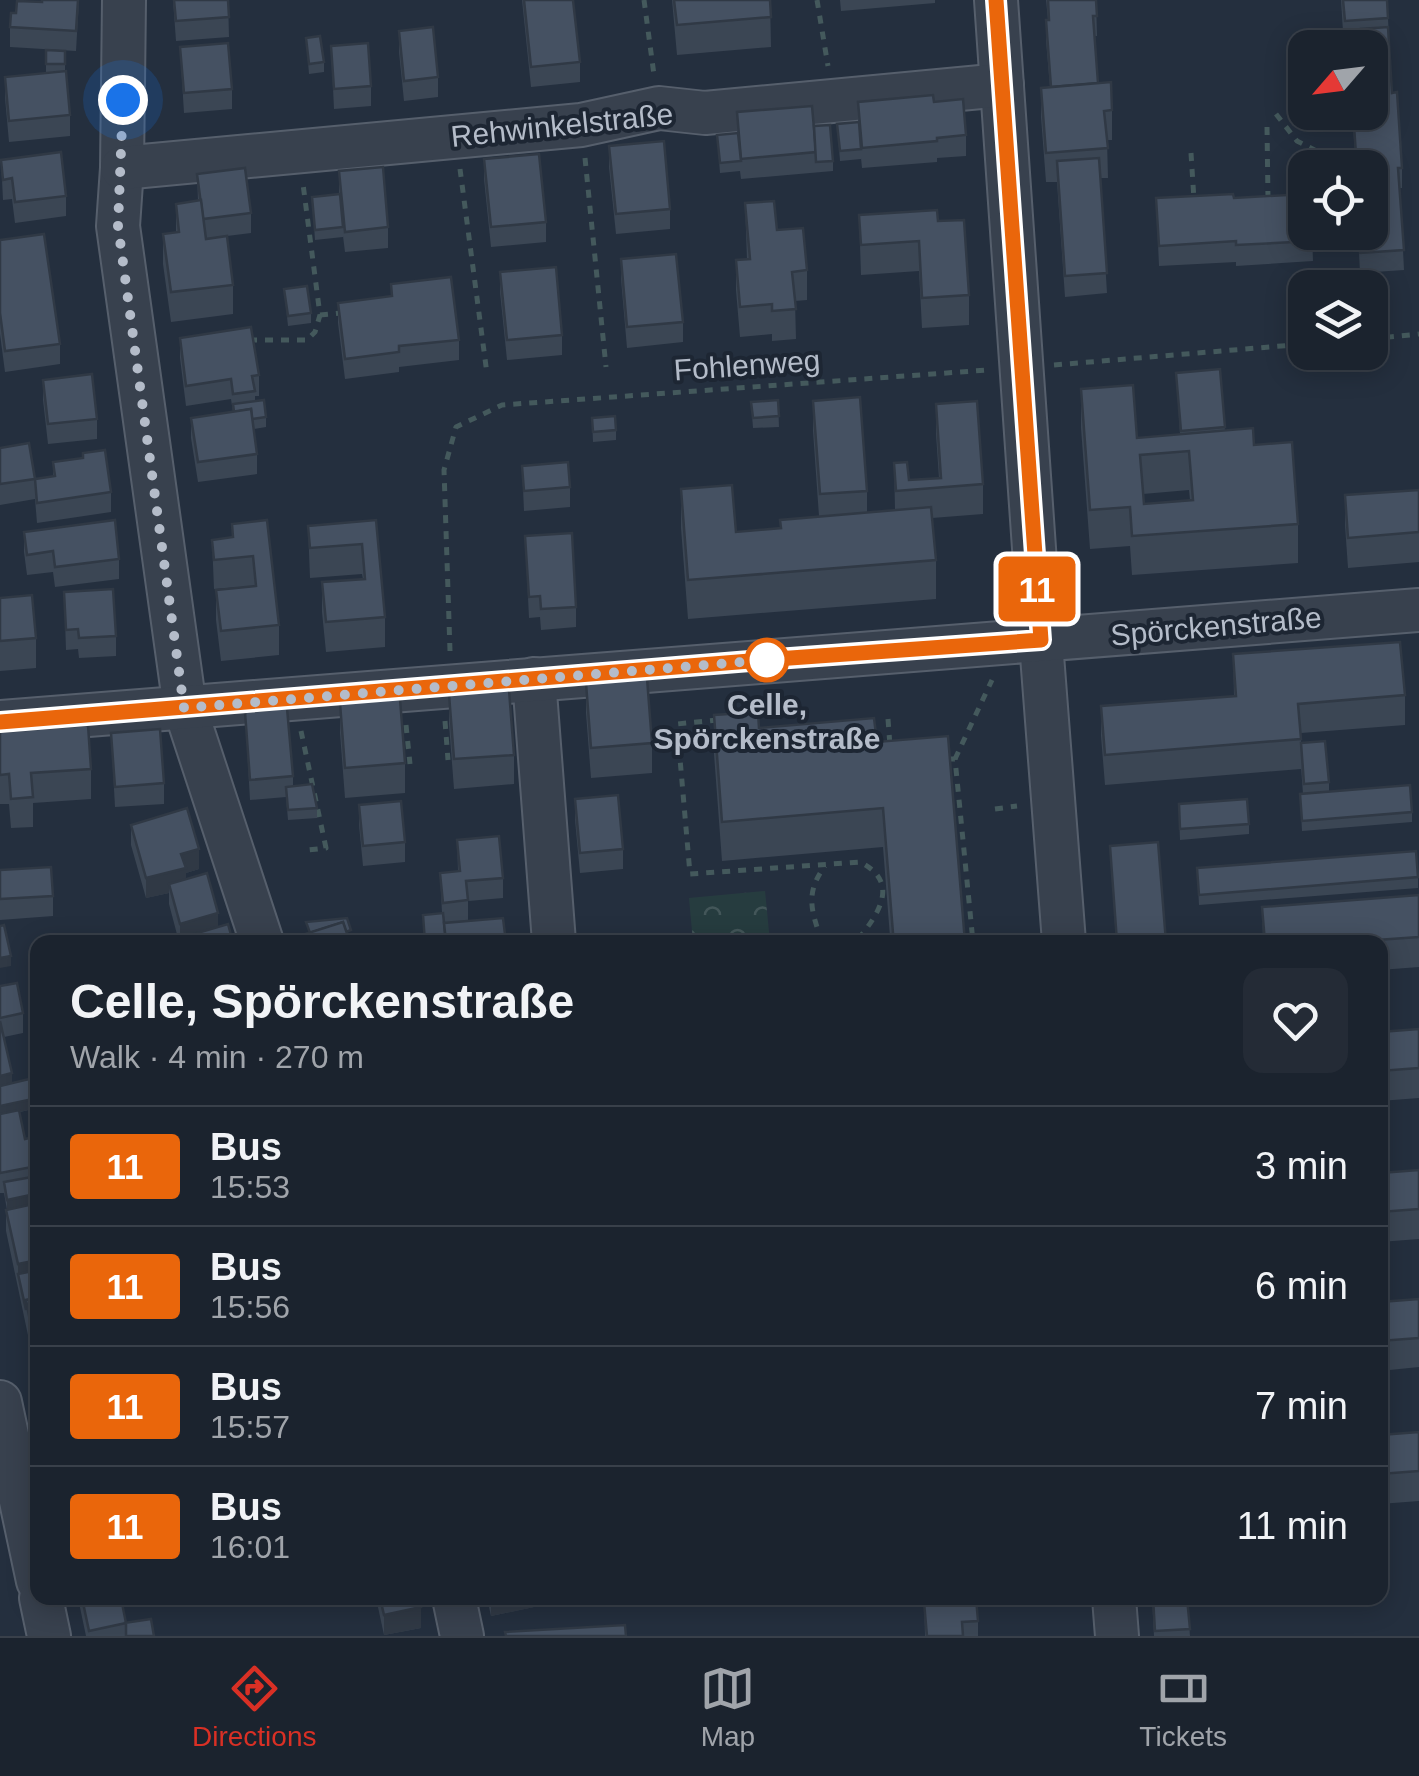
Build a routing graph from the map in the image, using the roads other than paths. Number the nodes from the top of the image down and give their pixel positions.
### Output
1 (124, 0) edge
2 (996, 0) edge
3 (1002, 86) junction
4 (122, 168) junction
5 (1419, 610) edge
6 (1026, 641) junction
7 (534, 679) junction
8 (184, 708) junction
9 (0, 722) edge
10 (260, 935) edge
11 (553, 935) edge
12 (1063, 935) edge
13 (0, 1402) edge
14 (30, 1544) edge
15 (42, 1605) edge
16 (455, 1605) edge
17 (1114, 1605) edge
18 (49, 1636) edge
19 (462, 1636) edge
20 (1116, 1636) edge

1 - 4 street
2 - 3 street
3 - 4 street, Rehwinkelstraße
3 - 6 street
4 - 8 street
5 - 6 street, Spörckenstraße
6 - 7 street, Spörckenstraße
6 - 12 street
7 - 8 street, Spörckenstraße
7 - 11 street
8 - 9 street, Spörckenstraße
8 - 10 street
13 - 14 street
15 - 18 street
16 - 19 street
17 - 20 street

